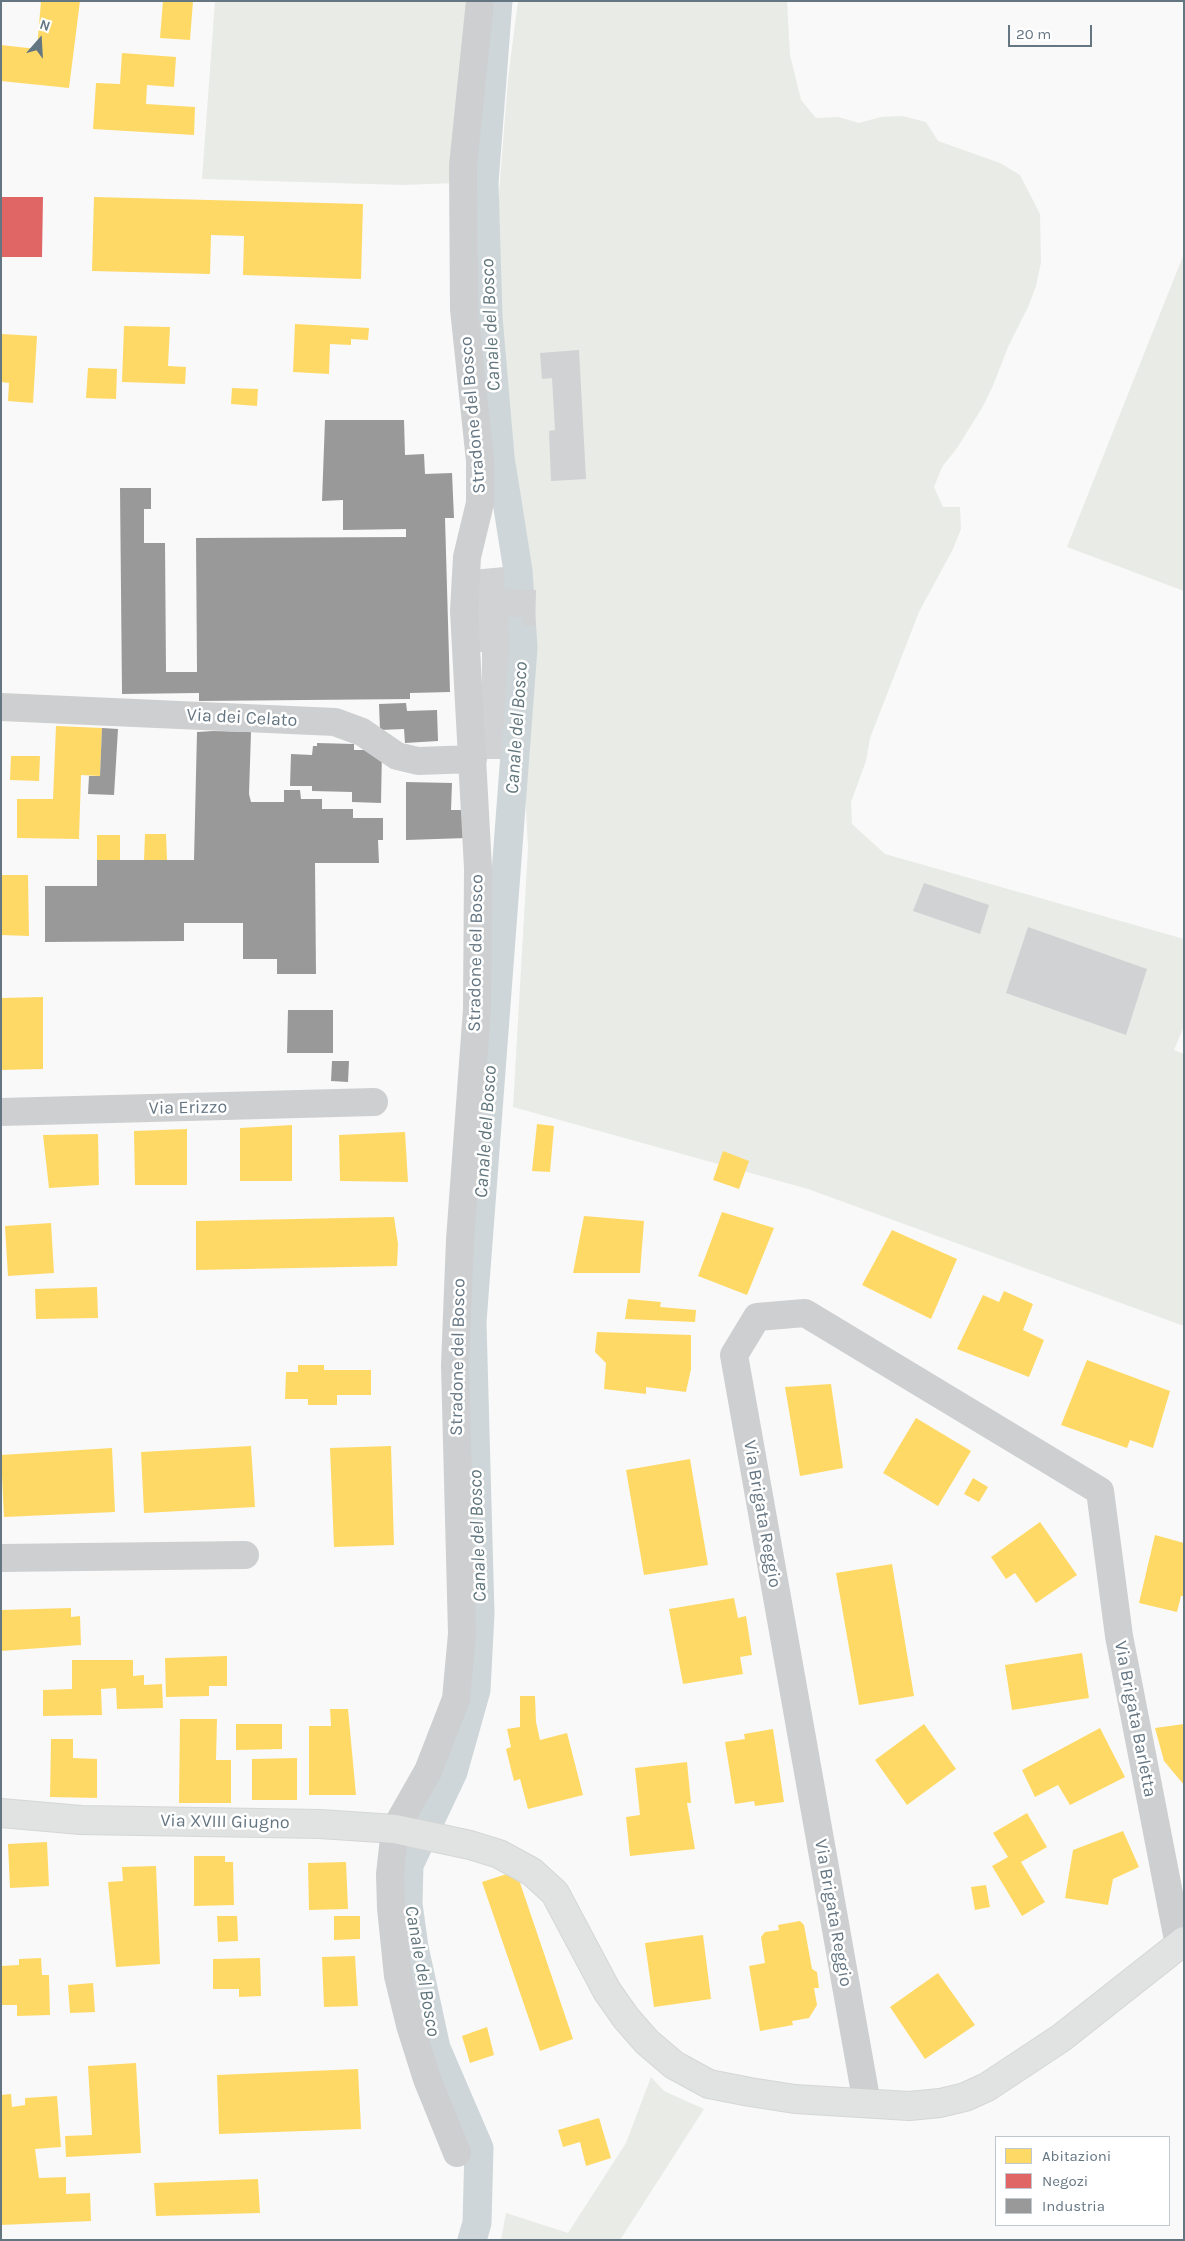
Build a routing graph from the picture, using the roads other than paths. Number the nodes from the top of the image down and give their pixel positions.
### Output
1 (480, 1) edge
2 (1, 707) edge
3 (473, 759) junction
4 (374, 1102) dead end
5 (1, 1112) edge
6 (1100, 1491) joint
7 (245, 1555) dead end
8 (1, 1558) edge
9 (1, 1813) edge
10 (403, 1830) junction
11 (1181, 1943) edge
12 (867, 2104) junction
13 (456, 2152) dead end

1 - 3 street, Stradone del Bosco
2 - 3 street, Via dei Celato
3 - 10 street, Stradone del Bosco
4 - 5 street, Via Erizzo
6 - 11 street, Via Brigata Barletta
6 - 12 street, Via Brigata Reggio
7 - 8 street
9 - 10 main road, Via XVIII Giugno
10 - 12 main road, Via XVIII Giugno
10 - 13 street, Stradone del Bosco
11 - 12 main road, Via XVIII Giugno

